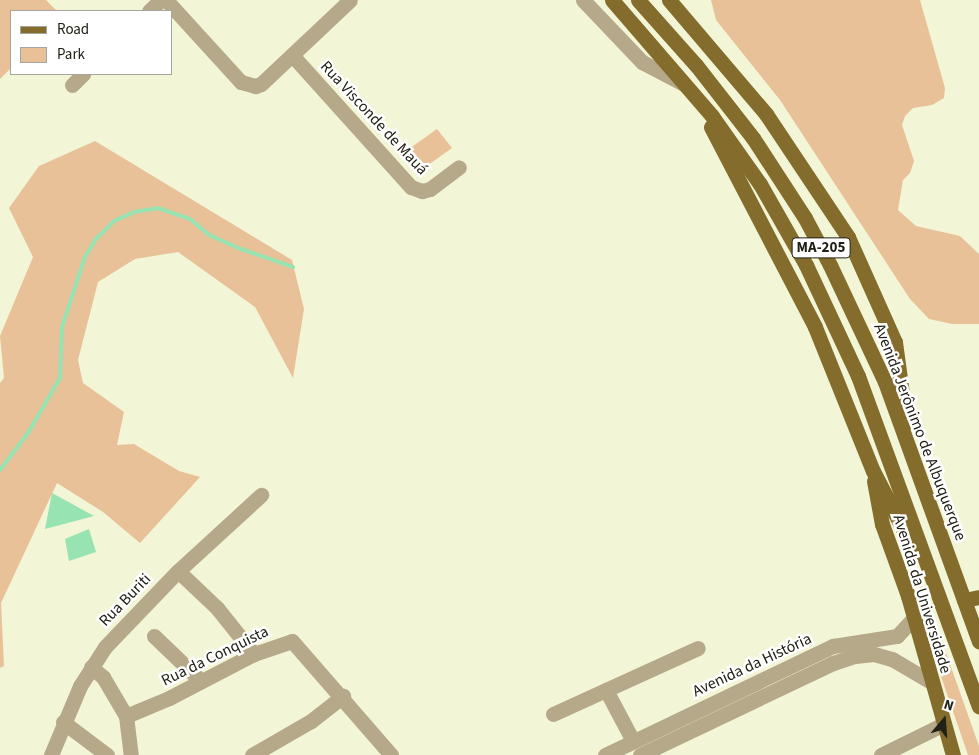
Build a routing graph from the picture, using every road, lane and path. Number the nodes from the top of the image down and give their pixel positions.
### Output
1 (161, 0) edge
2 (166, 0) edge
3 (350, 0) edge
4 (583, 0) edge
5 (612, 0) edge
6 (638, 0) edge
7 (669, 0) edge
8 (150, 10) edge
9 (292, 55) junction
10 (82, 75) edge
11 (72, 85) dead end
12 (690, 88) junction
13 (459, 167) dead end
14 (911, 450) junction
15 (873, 471) junction
16 (261, 495) dead end
17 (178, 571) junction
18 (936, 588) junction
19 (972, 599) edge
20 (914, 618) junction
21 (154, 636) dead end
22 (887, 638) junction
23 (979, 642) edge
24 (698, 648) dead end
25 (254, 654) junction
26 (887, 657) junction
27 (91, 667) junction
28 (201, 681) junction
29 (932, 682) junction
30 (606, 690) junction
31 (343, 696) junction
32 (979, 707) edge
33 (553, 714) dead end
34 (126, 716) junction
35 (62, 722) junction
36 (944, 724) junction
37 (633, 741) junction
38 (642, 754) edge
39 (51, 755) edge
40 (107, 755) edge
41 (131, 755) edge
42 (252, 755) edge
43 (391, 755) edge
44 (605, 755) edge
45 (881, 755) edge
46 (953, 755) edge

1 - 8 street
2 - 9 street
3 - 9 street
4 - 12 street
5 - 12 main road, MA-205
6 - 14 main road, Avenida Jerônimo de Albuquerque / MA-205
7 - 14 main road, MA-205
9 - 13 street, Rua Visconde de Mauá
10 - 11 street
12 - 15 main road
12 - 18 main road, MA-205
14 - 19 main road, Avenida Jerônimo de Albuquerque / MA-205
15 - 18 main road
15 - 20 main road, Avenida da Universidade
16 - 17 street, Rua Buriti
17 - 25 street
17 - 27 street, Rua Buriti
18 - 32 main road, MA-205
19 - 23 main road, Avenida Jerônimo de Albuquerque / MA-205
20 - 22 street, Avenida da História
20 - 29 main road, Avenida da Universidade
21 - 28 street
22 - 26 street
22 - 37 street, Avenida da História
24 - 30 street
25 - 28 street, Rua da Conquista
25 - 31 street, Rua da Conquista
26 - 29 street, Avenida da História
26 - 38 street, Avenida da História
27 - 34 street
27 - 35 street, Rua Buriti
28 - 34 street, Rua da Conquista
29 - 36 main road, Avenida da Universidade
30 - 33 street
30 - 37 street
31 - 42 street
31 - 43 street, Rua da Conquista
34 - 41 street
35 - 39 street, Rua Buriti
35 - 40 street
36 - 45 street
36 - 46 main road, Avenida da Universidade
37 - 44 street, Avenida da História

